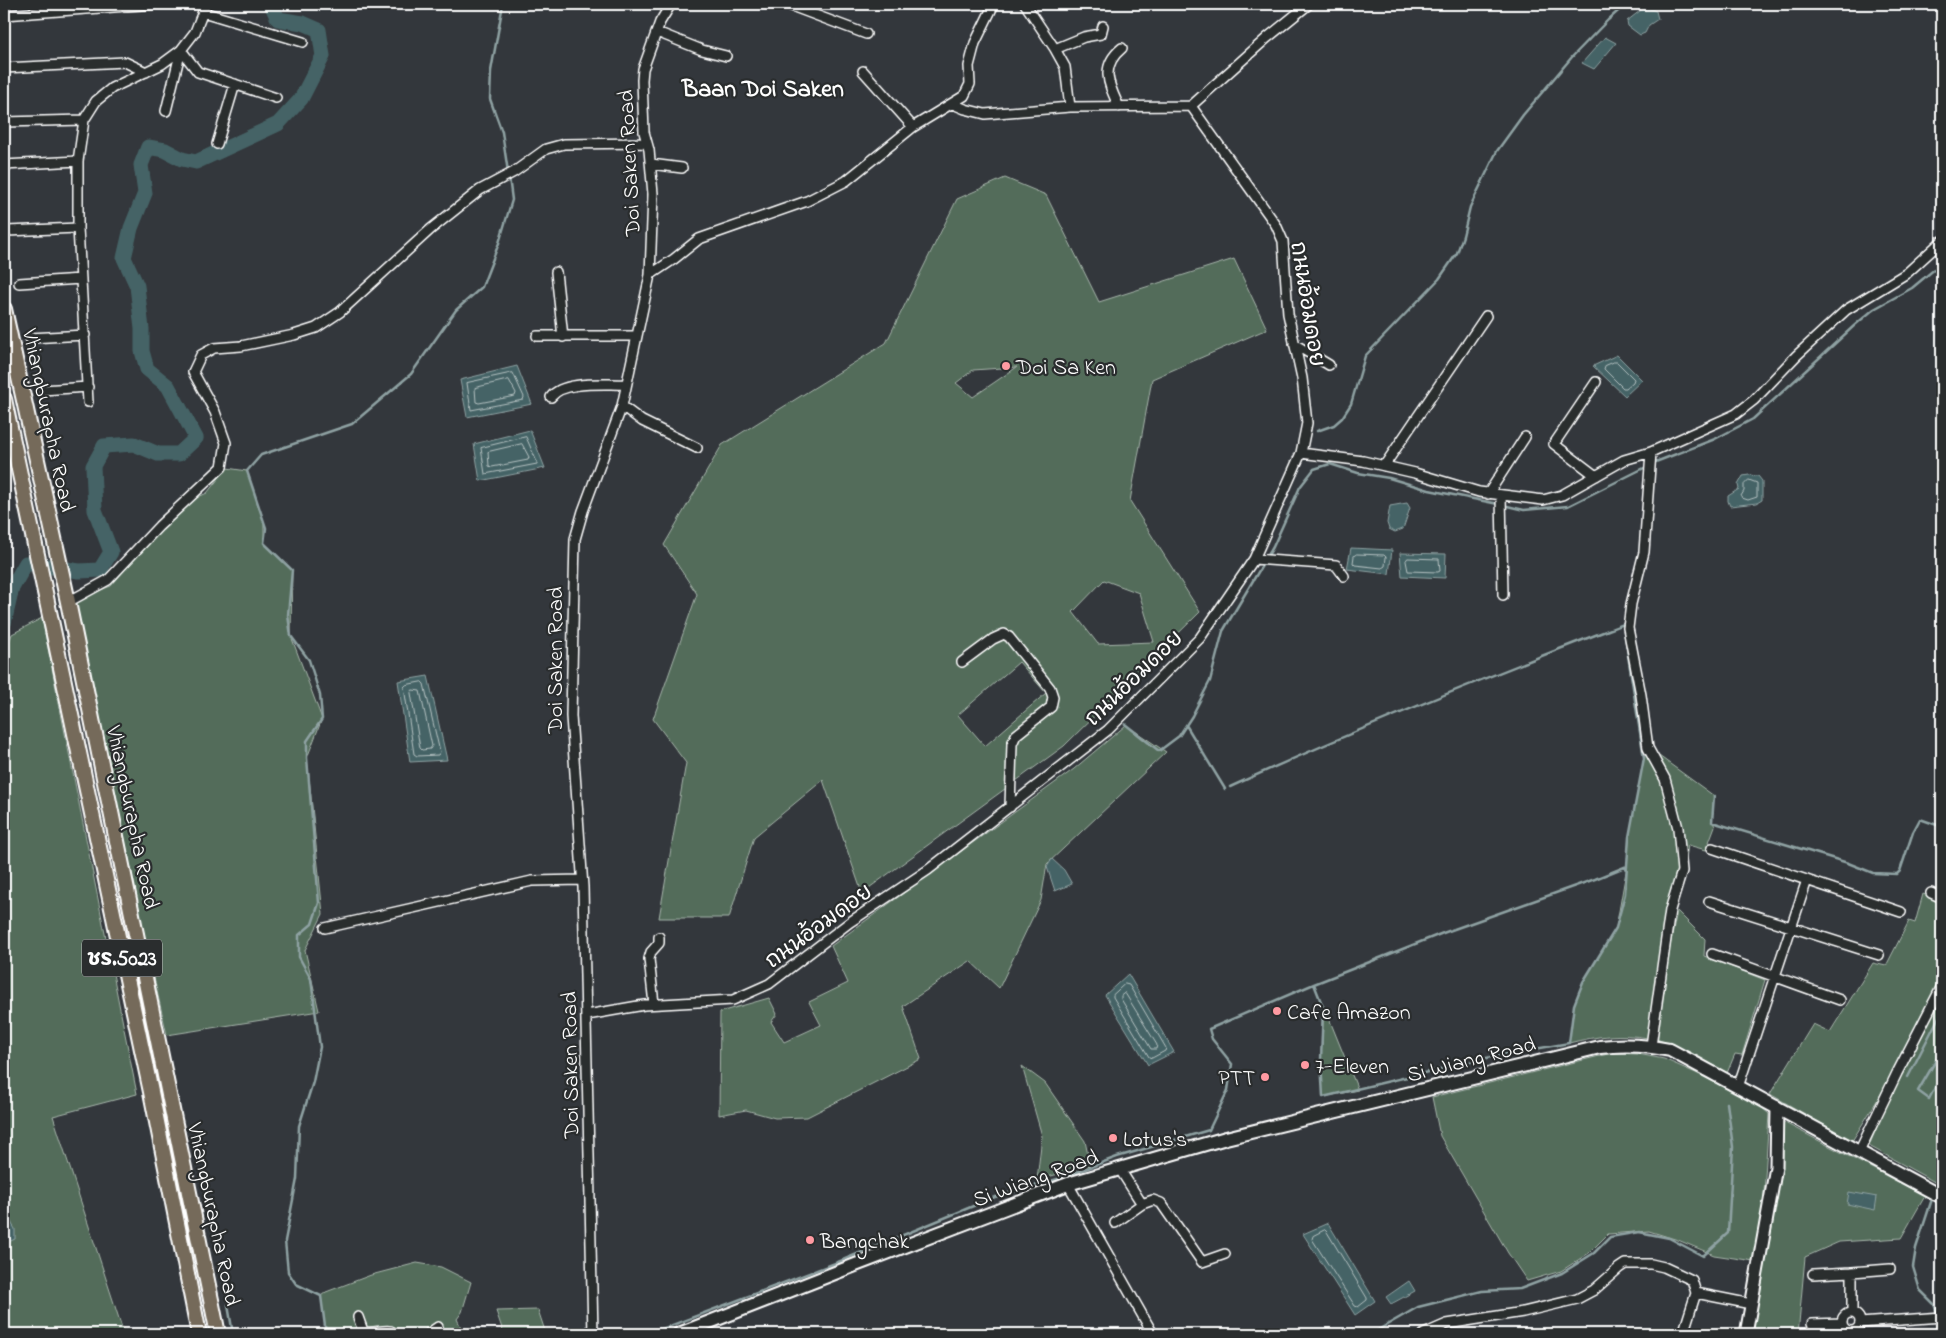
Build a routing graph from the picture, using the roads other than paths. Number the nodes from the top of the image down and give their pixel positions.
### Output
1 (154, 4) edge
2 (670, 4) edge
3 (786, 4) edge
4 (994, 4) edge
5 (1025, 4) edge
6 (1309, 4) edge
7 (204, 8) edge
8 (4, 15) edge
9 (1103, 26) dead end
10 (656, 32) junction
11 (866, 34) dead end
12 (303, 42) dead end
13 (1122, 48) dead end
14 (1055, 49) junction
15 (182, 50) junction
16 (726, 56) dead end
17 (4, 68) edge
18 (863, 71) dead end
19 (146, 72) junction
20 (235, 84) junction
21 (276, 98) dead end
22 (953, 104) junction
23 (1191, 106) junction
24 (1070, 107) junction
25 (1119, 108) junction
26 (166, 111) dead end
27 (84, 120) junction
28 (4, 122) edge
29 (913, 127) junction
30 (647, 143) junction
31 (217, 144) dead end
32 (78, 161) junction
33 (651, 164) junction
34 (4, 165) edge
35 (682, 168) dead end
36 (78, 228) junction
37 (7, 231) dead end
38 (1942, 241) edge
39 (556, 272) dead end
40 (650, 275) junction
41 (81, 279) junction
42 (19, 283) dead end
43 (4, 309) edge
44 (1486, 316) dead end
45 (84, 335) junction
46 (538, 336) dead end
47 (635, 336) junction
48 (563, 337) junction
49 (30, 338) dead end
50 (1294, 344) junction
51 (1329, 365) dead end
52 (1596, 382) dead end
53 (626, 384) junction
54 (88, 387) junction
55 (42, 390) dead end
56 (551, 397) dead end
57 (4, 398) edge
58 (88, 402) dead end
59 (622, 406) junction
60 (1525, 437) dead end
61 (697, 448) dead end
62 (1651, 452) junction
63 (1301, 453) junction
64 (1384, 466) junction
65 (1596, 476) junction
66 (1488, 494) junction
67 (1501, 495) junction
68 (1254, 559) junction
69 (1344, 576) dead end
70 (1504, 595) dead end
71 (68, 602) junction
72 (962, 662) dead end
73 (1010, 807) junction
74 (1712, 848) dead end
75 (121, 862) junction
76 (103, 866) junction
77 (582, 880) junction
78 (1807, 880) junction
79 (1931, 893) dead end
80 (1942, 898) edge
81 (1709, 900) dead end
82 (1901, 912) dead end
83 (1792, 927) junction
84 (325, 928) dead end
85 (659, 936) dead end
86 (1712, 954) dead end
87 (1879, 955) dead end
88 (1775, 977) junction
89 (1942, 986) edge
90 (1840, 1000) dead end
91 (654, 1004) junction
92 (587, 1015) junction
93 (1651, 1046) junction
94 (1738, 1087) junction
95 (1777, 1107) junction
96 (1860, 1152) junction
97 (1119, 1168) junction
98 (1068, 1184) junction
99 (1942, 1196) edge
100 (1142, 1204) junction
101 (1114, 1223) dead end
102 (1225, 1254) dead end
103 (1890, 1268) dead end
104 (1852, 1272) junction
105 (1813, 1274) dead end
106 (1696, 1293) junction
107 (1751, 1304) junction
108 (1852, 1313) junction
109 (358, 1317) dead end
110 (1942, 1317) edge
111 (1842, 1323) junction
112 (1860, 1323) junction
113 (1812, 1324) dead end
114 (438, 1328) dead end
115 (1849, 1333) edge
116 (199, 1334) edge
117 (218, 1334) edge
118 (393, 1334) edge
119 (428, 1334) edge
120 (593, 1334) edge
121 (680, 1334) edge
122 (1154, 1334) edge
123 (1424, 1334) edge
124 (1683, 1334) edge
125 (1746, 1334) edge

1 - 8 street
2 - 10 street, Doi Saken Road
3 - 11 street
4 - 22 street
5 - 14 street
6 - 23 street
7 - 12 street
7 - 15 street
9 - 14 street
10 - 16 street
10 - 30 street, Doi Saken Road
13 - 25 street
14 - 24 street
15 - 19 street
15 - 20 street
15 - 26 street
17 - 19 street
18 - 29 street
19 - 27 street
20 - 21 street
20 - 31 street
22 - 24 street
22 - 29 street
23 - 25 street
23 - 50 street, ถนนอ้อมดอย
24 - 25 street
27 - 28 street
27 - 32 street
29 - 40 street
30 - 33 street, Doi Saken Road
30 - 71 street
32 - 34 street
32 - 36 street
33 - 35 street
33 - 40 street, Doi Saken Road
36 - 37 street
36 - 41 street
38 - 62 street
39 - 48 street
40 - 47 street, Doi Saken Road
41 - 42 street
41 - 45 street
43 - 71 main road, Vhiangburapha Road / ชร.5023
44 - 64 street
45 - 49 street
45 - 54 street
46 - 48 street
47 - 48 street
47 - 53 street, Doi Saken Road
50 - 51 street
50 - 63 street, ถนนอ้อมดอย
52 - 65 street
53 - 56 street
53 - 59 street, Doi Saken Road
54 - 55 street
54 - 58 street
57 - 76 main road, Vhiangburapha Road / ชร.5023
59 - 61 street
59 - 77 street, Doi Saken Road
60 - 66 street
62 - 65 street
62 - 93 street
63 - 64 street
63 - 68 street, ถนนอ้อมดอย
64 - 66 street
65 - 67 street
66 - 67 street
67 - 70 street
68 - 69 street
68 - 73 street, ถนนอ้อมดอย
71 - 75 main road, Vhiangburapha Road / ชร.5023
72 - 73 street
73 - 91 street, ถนนอ้อมดอย
74 - 78 street
75 - 76 main road
75 - 117 main road, Vhiangburapha Road / ชร.5023
76 - 116 main road, Vhiangburapha Road / ชร.5023
77 - 84 street
77 - 92 street, Doi Saken Road
78 - 82 street
78 - 83 street
79 - 80 street
81 - 83 street
83 - 87 street
83 - 88 street
85 - 91 street
86 - 88 street
88 - 90 street
88 - 94 street
89 - 96 street
91 - 92 street, ถนนอ้อมดอย
92 - 120 street, Doi Saken Road
93 - 94 main road, Si Wiang Road
93 - 97 main road, Si Wiang Road
94 - 95 main road, Si Wiang Road
95 - 96 main road, Si Wiang Road
95 - 107 street
96 - 99 main road, Si Wiang Road
97 - 98 main road, Si Wiang Road
97 - 100 street
98 - 121 main road, Si Wiang Road
98 - 122 street
100 - 101 street
100 - 102 street
103 - 104 street
104 - 105 street
104 - 108 street
106 - 107 street
106 - 123 street
106 - 124 street
107 - 125 street
108 - 111 street
108 - 112 street
109 - 118 street
110 - 112 street
111 - 113 street
111 - 115 street
112 - 115 street
114 - 119 street

